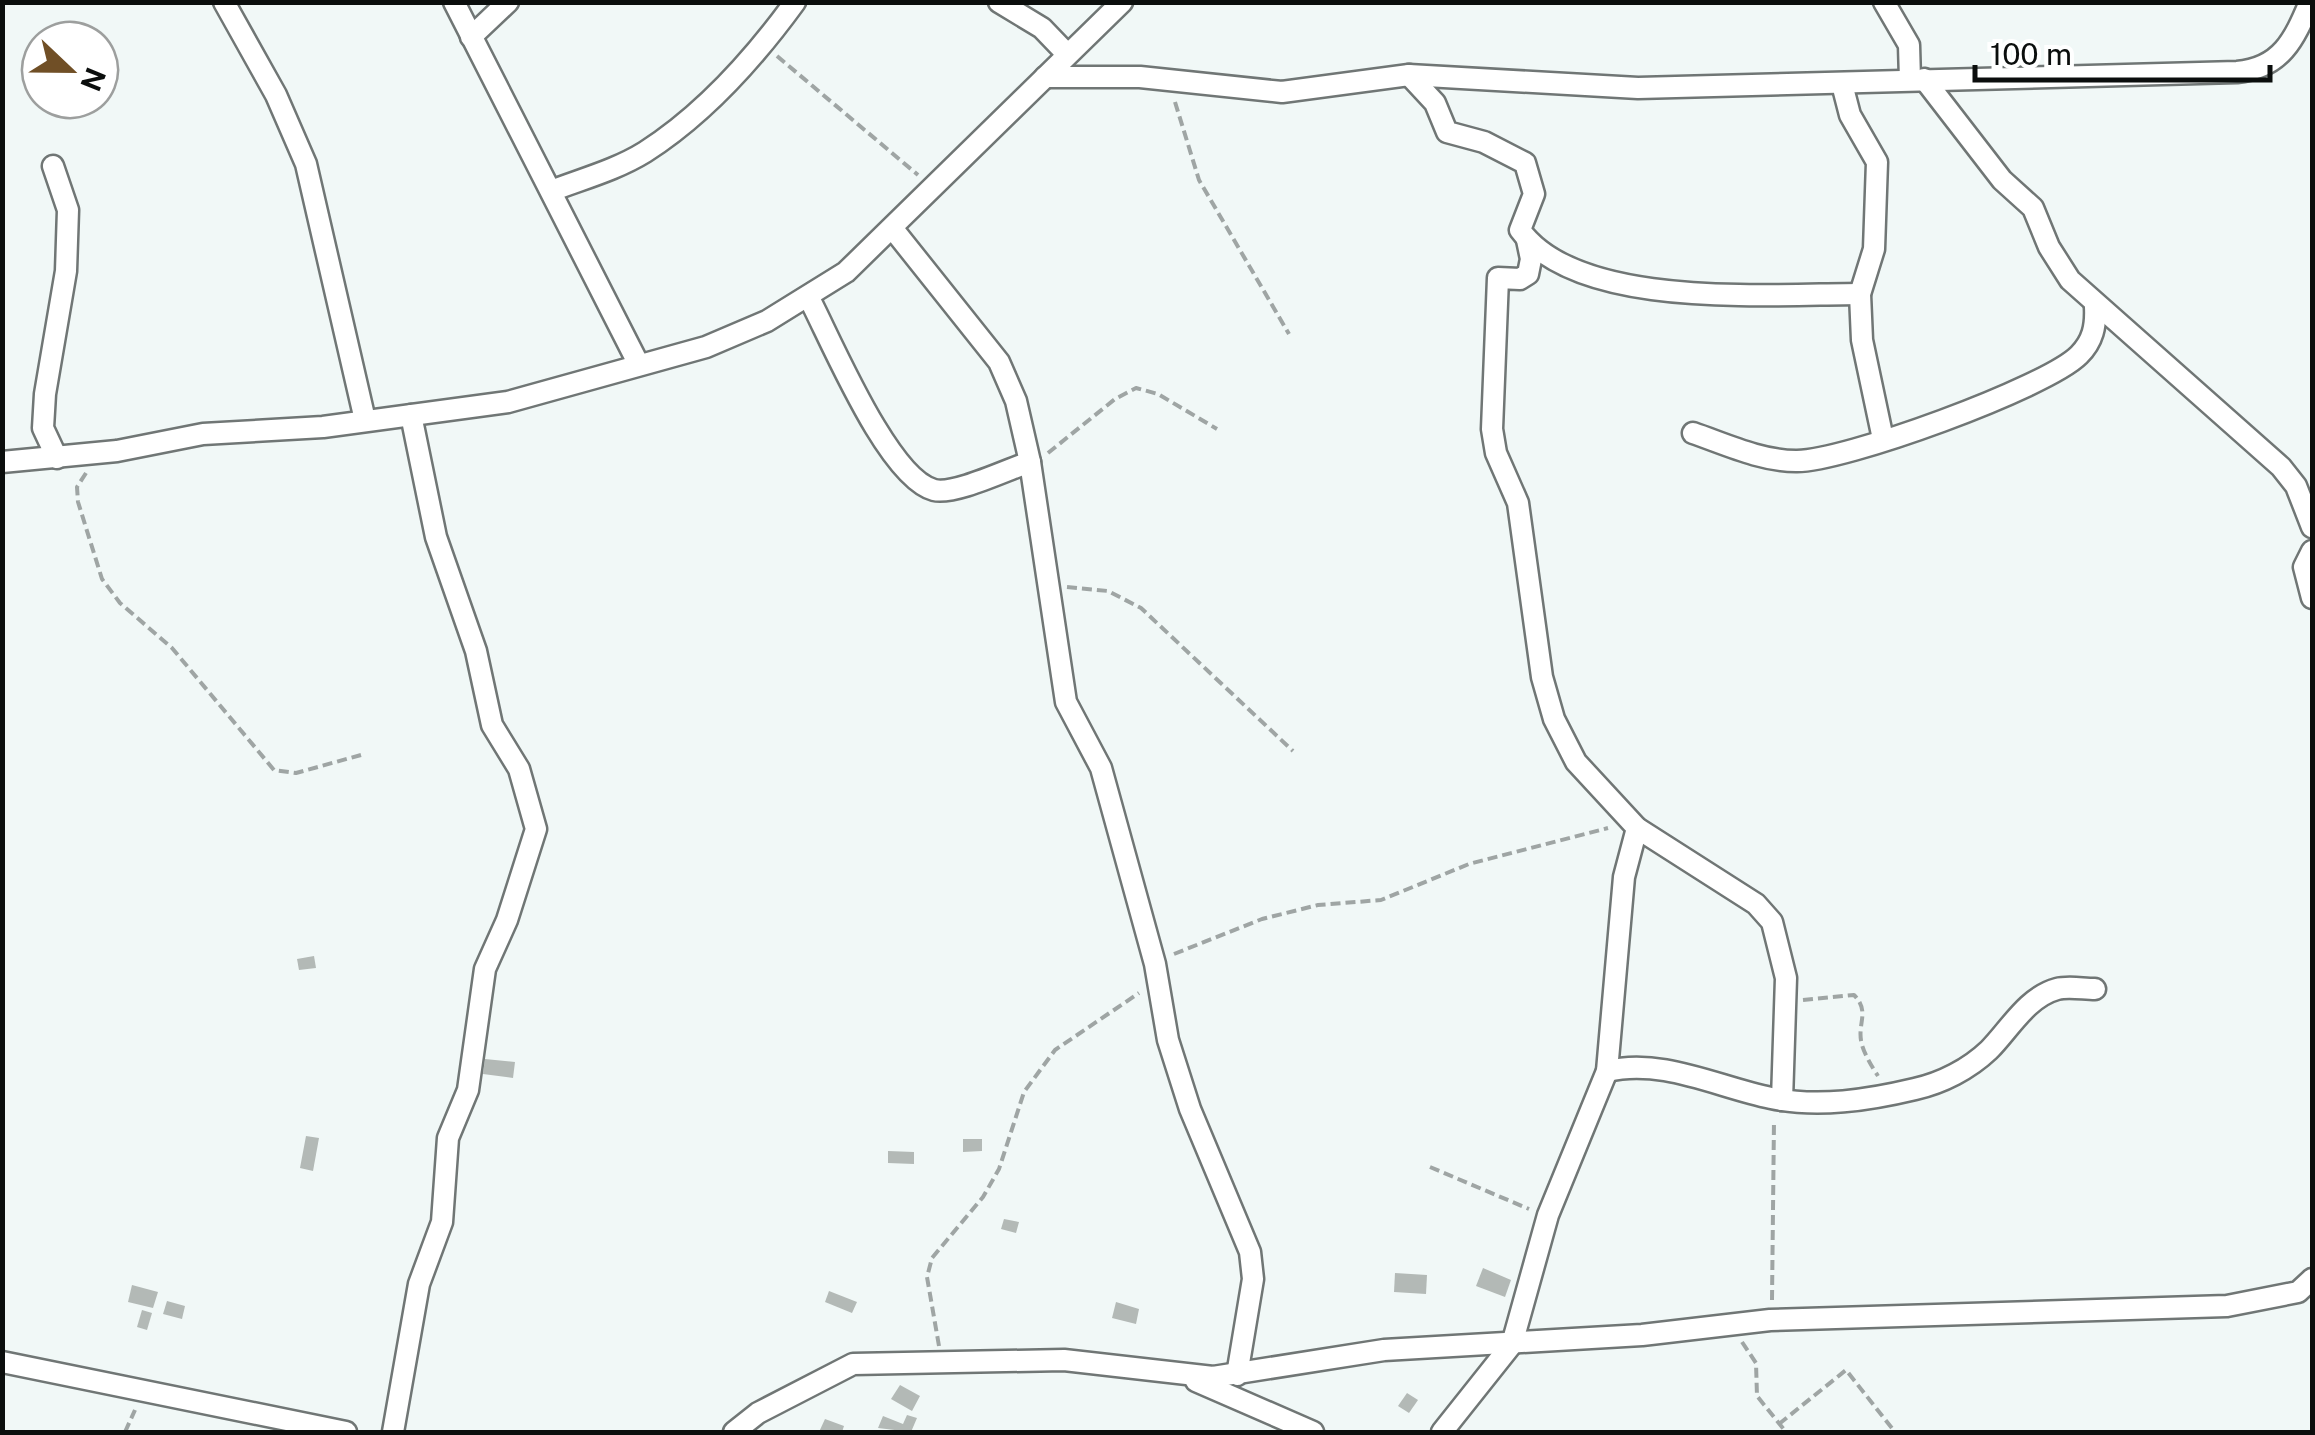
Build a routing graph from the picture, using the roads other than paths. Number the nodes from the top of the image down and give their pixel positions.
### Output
1 (224, 2) edge
2 (454, 2) edge
3 (508, 2) edge
4 (795, 2) edge
5 (999, 2) edge
6 (1122, 2) edge
7 (1884, 2) edge
8 (2310, 2) edge
9 (471, 37) junction
10 (1067, 54) junction
11 (1409, 75) junction
12 (1046, 77) junction
13 (1917, 79) junction
14 (1842, 84) junction
15 (53, 166) dead end
16 (551, 191) junction
17 (894, 229) junction
18 (1527, 240) junction
19 (1860, 294) junction
20 (809, 298) junction
21 (2095, 307) junction
22 (638, 363) junction
23 (411, 415) junction
24 (365, 420) junction
25 (1693, 433) dead end
26 (1883, 439) junction
27 (57, 458) junction
28 (2, 462) edge
29 (1030, 462) junction
30 (2312, 526) edge
31 (2312, 551) edge
32 (2312, 598) edge
33 (1635, 826) junction
34 (2095, 990) dead end
35 (1607, 1071) junction
36 (1778, 1099) junction
37 (2312, 1279) edge
38 (1512, 1344) junction
39 (5, 1365) edge
40 (1237, 1375) junction
41 (1186, 1378) junction
42 (346, 1432) edge
43 (393, 1432) edge
44 (734, 1432) edge
45 (1313, 1432) edge
46 (1442, 1432) edge

1 - 24 street
2 - 9 street
3 - 9 street
4 - 16 street
5 - 10 street
6 - 10 street
7 - 13 street
8 - 13 street
9 - 16 street
10 - 12 street
11 - 12 street
11 - 14 street
11 - 18 street
12 - 17 street
13 - 14 street
13 - 21 street
14 - 19 street
15 - 27 street
16 - 22 street
17 - 20 street
17 - 29 street
18 - 19 street
18 - 33 street
19 - 26 street
20 - 22 street
20 - 29 street
21 - 26 street
21 - 30 street
22 - 23 street
23 - 24 street
23 - 43 street
24 - 27 street
25 - 26 street
27 - 28 street
29 - 40 street
31 - 32 street
33 - 35 street
33 - 36 street
34 - 36 street
35 - 36 street
35 - 38 street
37 - 38 street
38 - 40 street
38 - 46 street
39 - 42 street
40 - 41 street
41 - 44 street
41 - 45 street

